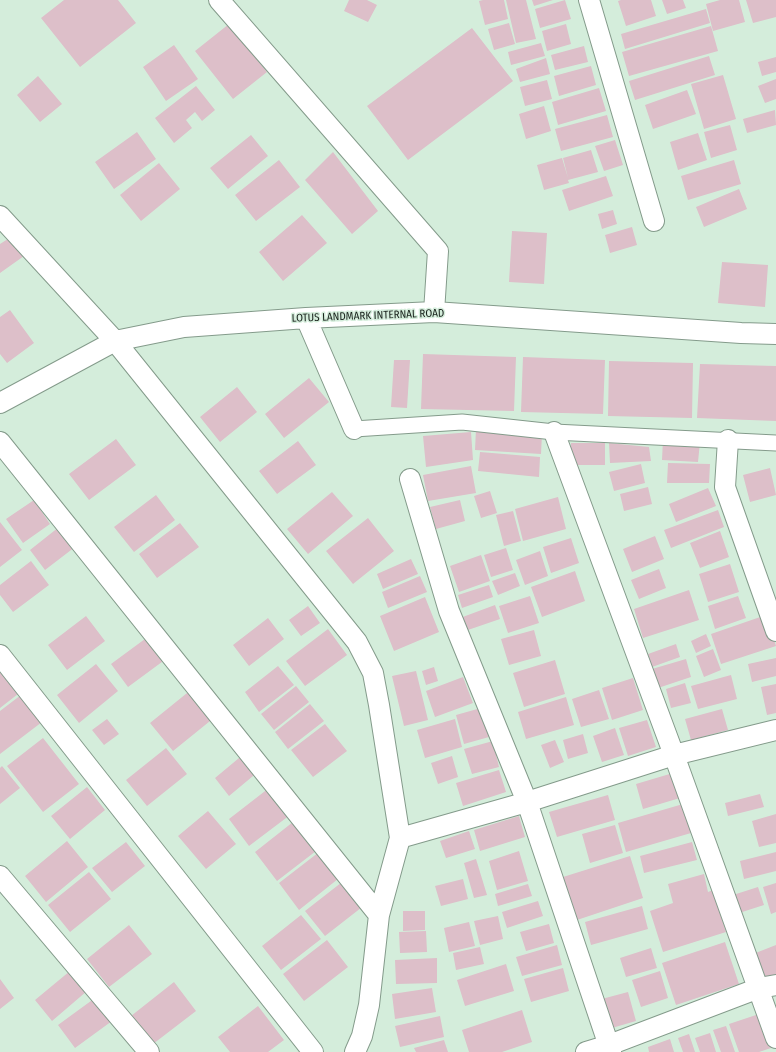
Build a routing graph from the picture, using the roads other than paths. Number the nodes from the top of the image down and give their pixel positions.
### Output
1 (219, 0) edge
2 (589, 0) edge
3 (0, 216) edge
4 (654, 221) dead end
5 (434, 312) junction
6 (306, 318) junction
7 (776, 334) edge
8 (115, 341) junction
9 (0, 403) edge
10 (354, 429) joint
11 (554, 432) junction
12 (728, 440) junction
13 (0, 442) edge
14 (776, 443) edge
15 (410, 479) dead end
16 (776, 631) edge
17 (0, 655) edge
18 (776, 730) edge
19 (674, 755) junction
20 (527, 802) junction
21 (400, 838) junction
22 (0, 876) edge
23 (380, 915) junction
24 (768, 986) edge
25 (776, 1038) edge
26 (610, 1048) edge
27 (149, 1052) edge
28 (313, 1052) edge
29 (356, 1052) edge
30 (586, 1052) edge

1 - 5 street
2 - 4 street
3 - 8 street
5 - 6 street, LOTUS LANDMARK INTERNAL ROAD
5 - 7 street, LOTUS LANDMARK INTERNAL ROAD
6 - 8 street, LOTUS LANDMARK INTERNAL ROAD
6 - 10 street
8 - 9 street, LOTUS LANDMARK INTERNAL ROAD
8 - 21 street
10 - 11 street
11 - 12 street
11 - 19 street
12 - 14 street
12 - 16 street
13 - 23 street
15 - 20 street
17 - 28 street
18 - 19 street
19 - 20 street
19 - 24 street
20 - 21 street
20 - 26 street
21 - 23 street
22 - 27 street
23 - 29 street
24 - 25 street
24 - 26 street
26 - 30 street

